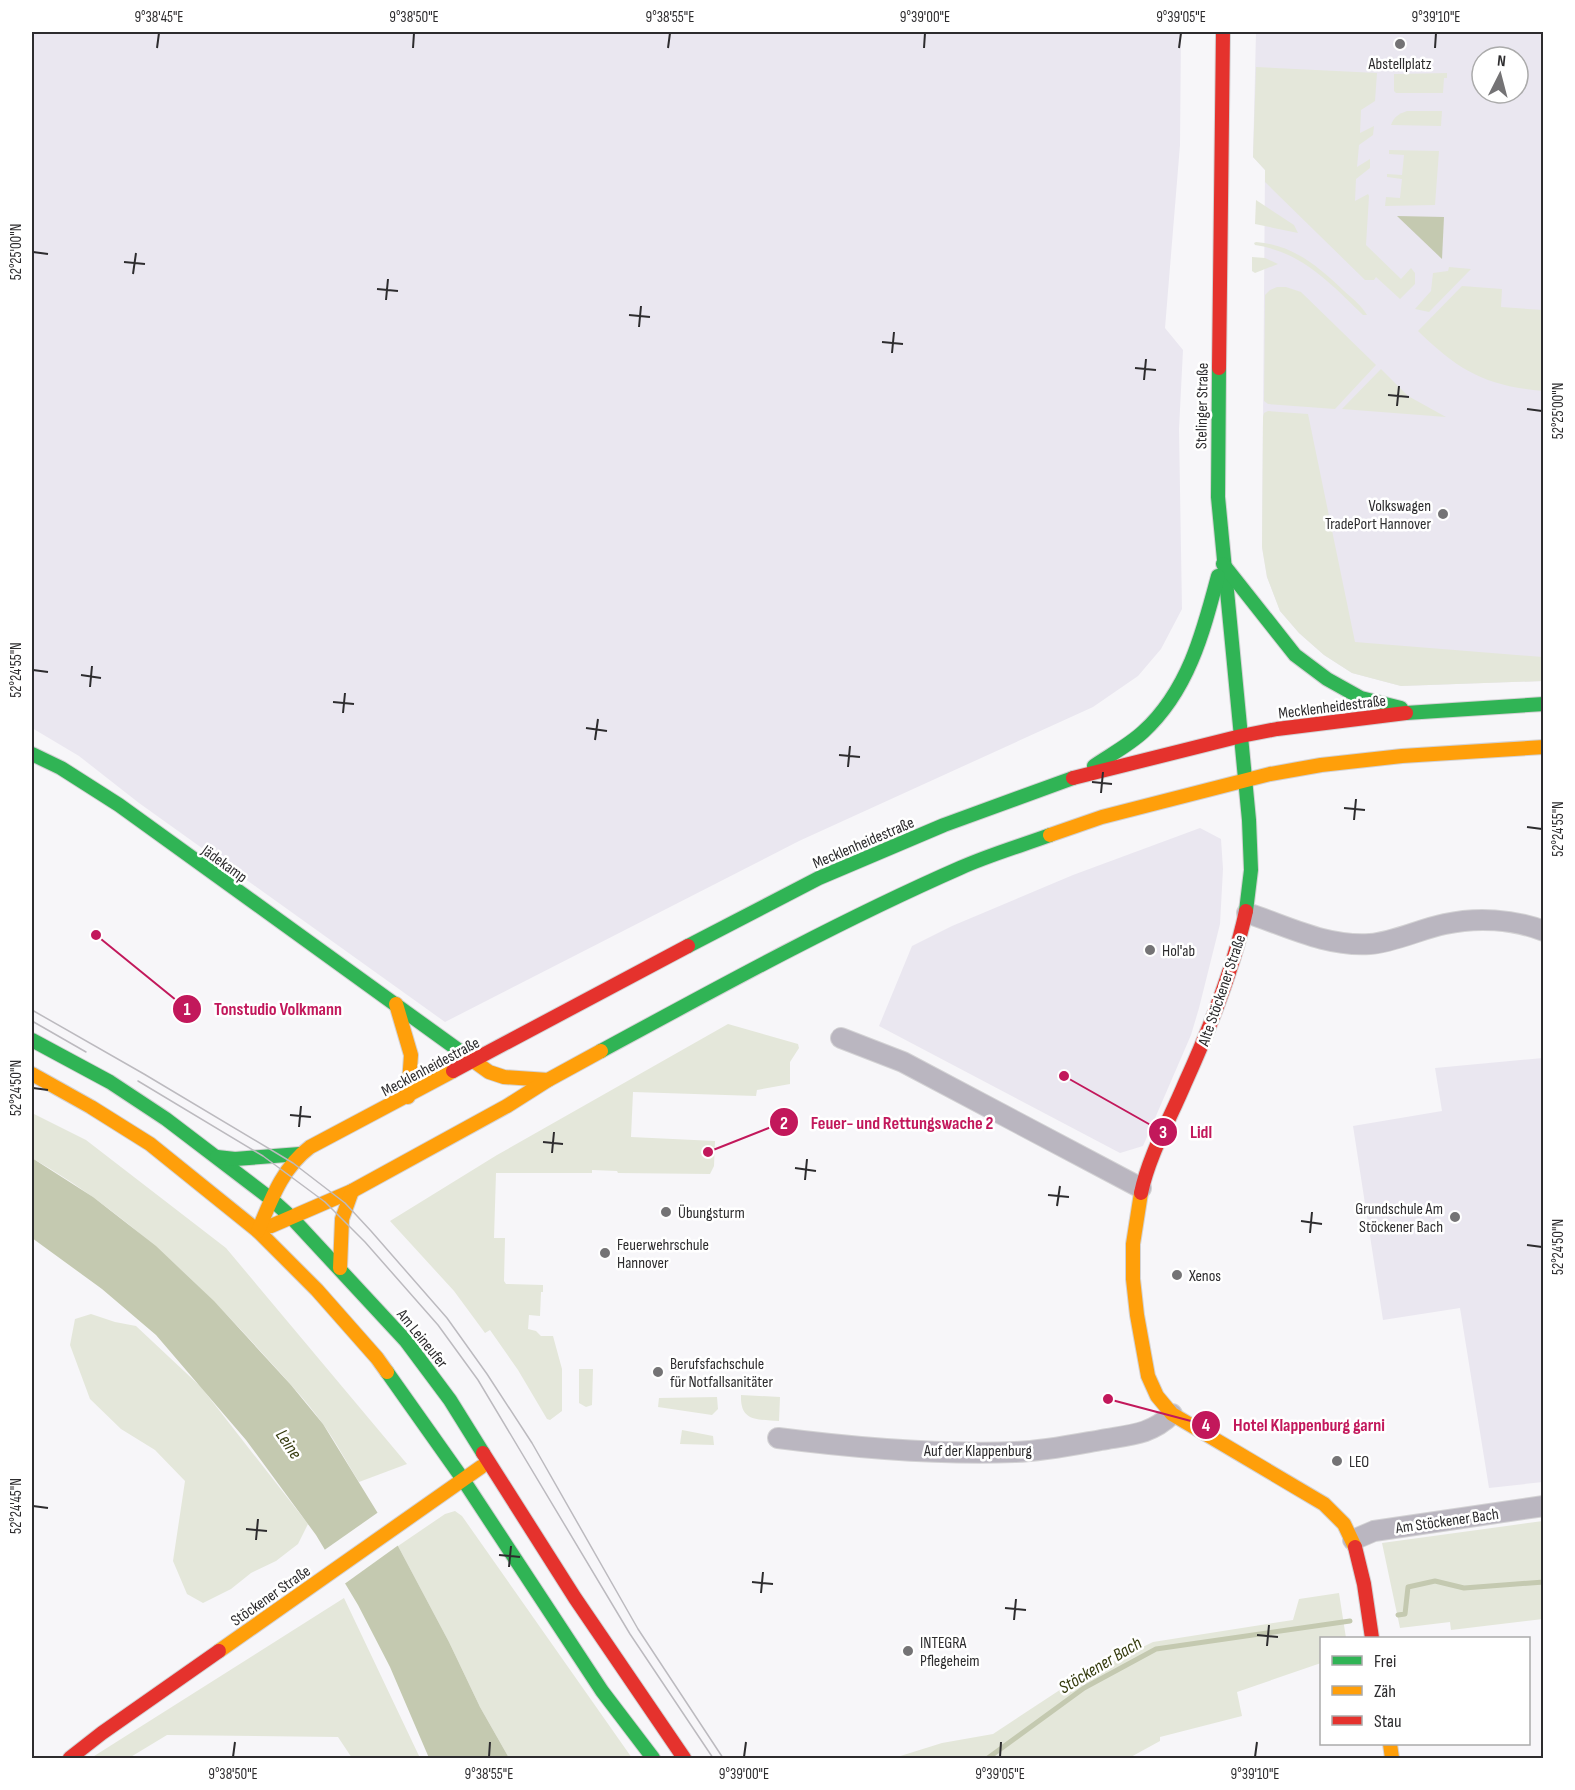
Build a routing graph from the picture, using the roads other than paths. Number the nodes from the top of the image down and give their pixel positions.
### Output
1 (1223, 32) edge
2 (1222, 563) junction
3 (1544, 704) edge
4 (1416, 712) junction
5 (1241, 736) junction
6 (1544, 747) edge
7 (32, 754) edge
8 (1080, 776) junction
9 (1245, 780) junction
10 (1247, 913) junction
11 (1544, 931) edge
12 (396, 1004) junction
13 (841, 1038) dead end
14 (32, 1040) edge
15 (475, 1061) junction
16 (32, 1074) edge
17 (548, 1080) junction
18 (408, 1097) junction
19 (300, 1154) junction
20 (217, 1157) junction
21 (1141, 1188) junction
22 (351, 1191) junction
23 (271, 1199) junction
24 (291, 1217) junction
25 (258, 1231) junction
26 (340, 1268) junction
27 (1172, 1414) junction
28 (778, 1438) dead end
29 (490, 1461) junction
30 (462, 1478) junction
31 (1544, 1506) edge
32 (1353, 1540) junction
33 (1372, 1637) edge
34 (70, 1758) edge
35 (653, 1758) edge
36 (684, 1758) edge

1 - 2 main road, Stelinger Straße
2 - 4 main road
2 - 5 main road, Stelinger Straße
2 - 8 main road
3 - 4 main road, Mecklenheidestraße
4 - 5 main road, Mecklenheidestraße
5 - 8 main road, Mecklenheidestraße
5 - 9 main road, Stelinger Straße
6 - 9 main road
7 - 12 main road, Jädekamp
8 - 15 main road, Mecklenheidestraße
9 - 10 main road, Alte Stöckener Straße
9 - 17 main road
10 - 11 street
10 - 21 main road, Alte Stöckener Straße
12 - 15 main road, Jädekamp
12 - 18 main road
13 - 21 street
14 - 20 main road, Am Leineufer
15 - 17 main road, Jädekamp
15 - 18 main road, Mecklenheidestraße
16 - 25 main road
17 - 22 main road
18 - 19 main road, Mecklenheidestraße
19 - 20 main road
19 - 23 main road, Mecklenheidestraße
20 - 23 main road, Am Leineufer
21 - 27 main road, Alte Stöckener Straße
22 - 24 main road
22 - 26 main road
23 - 24 main road, Am Leineufer
23 - 25 main road, Mecklenheidestraße
24 - 25 main road
24 - 26 main road, Am Leineufer
25 - 30 main road
26 - 29 main road, Am Leineufer
27 - 28 street, Auf der Klappenburg
27 - 32 main road, Alte Stöckener Straße
29 - 30 main road, Stöckener Straße
29 - 36 main road, Am Leineufer
30 - 34 main road, Stöckener Straße
30 - 35 main road
31 - 32 street, Am Stöckener Bach
32 - 33 main road, Alte Stöckener Straße

